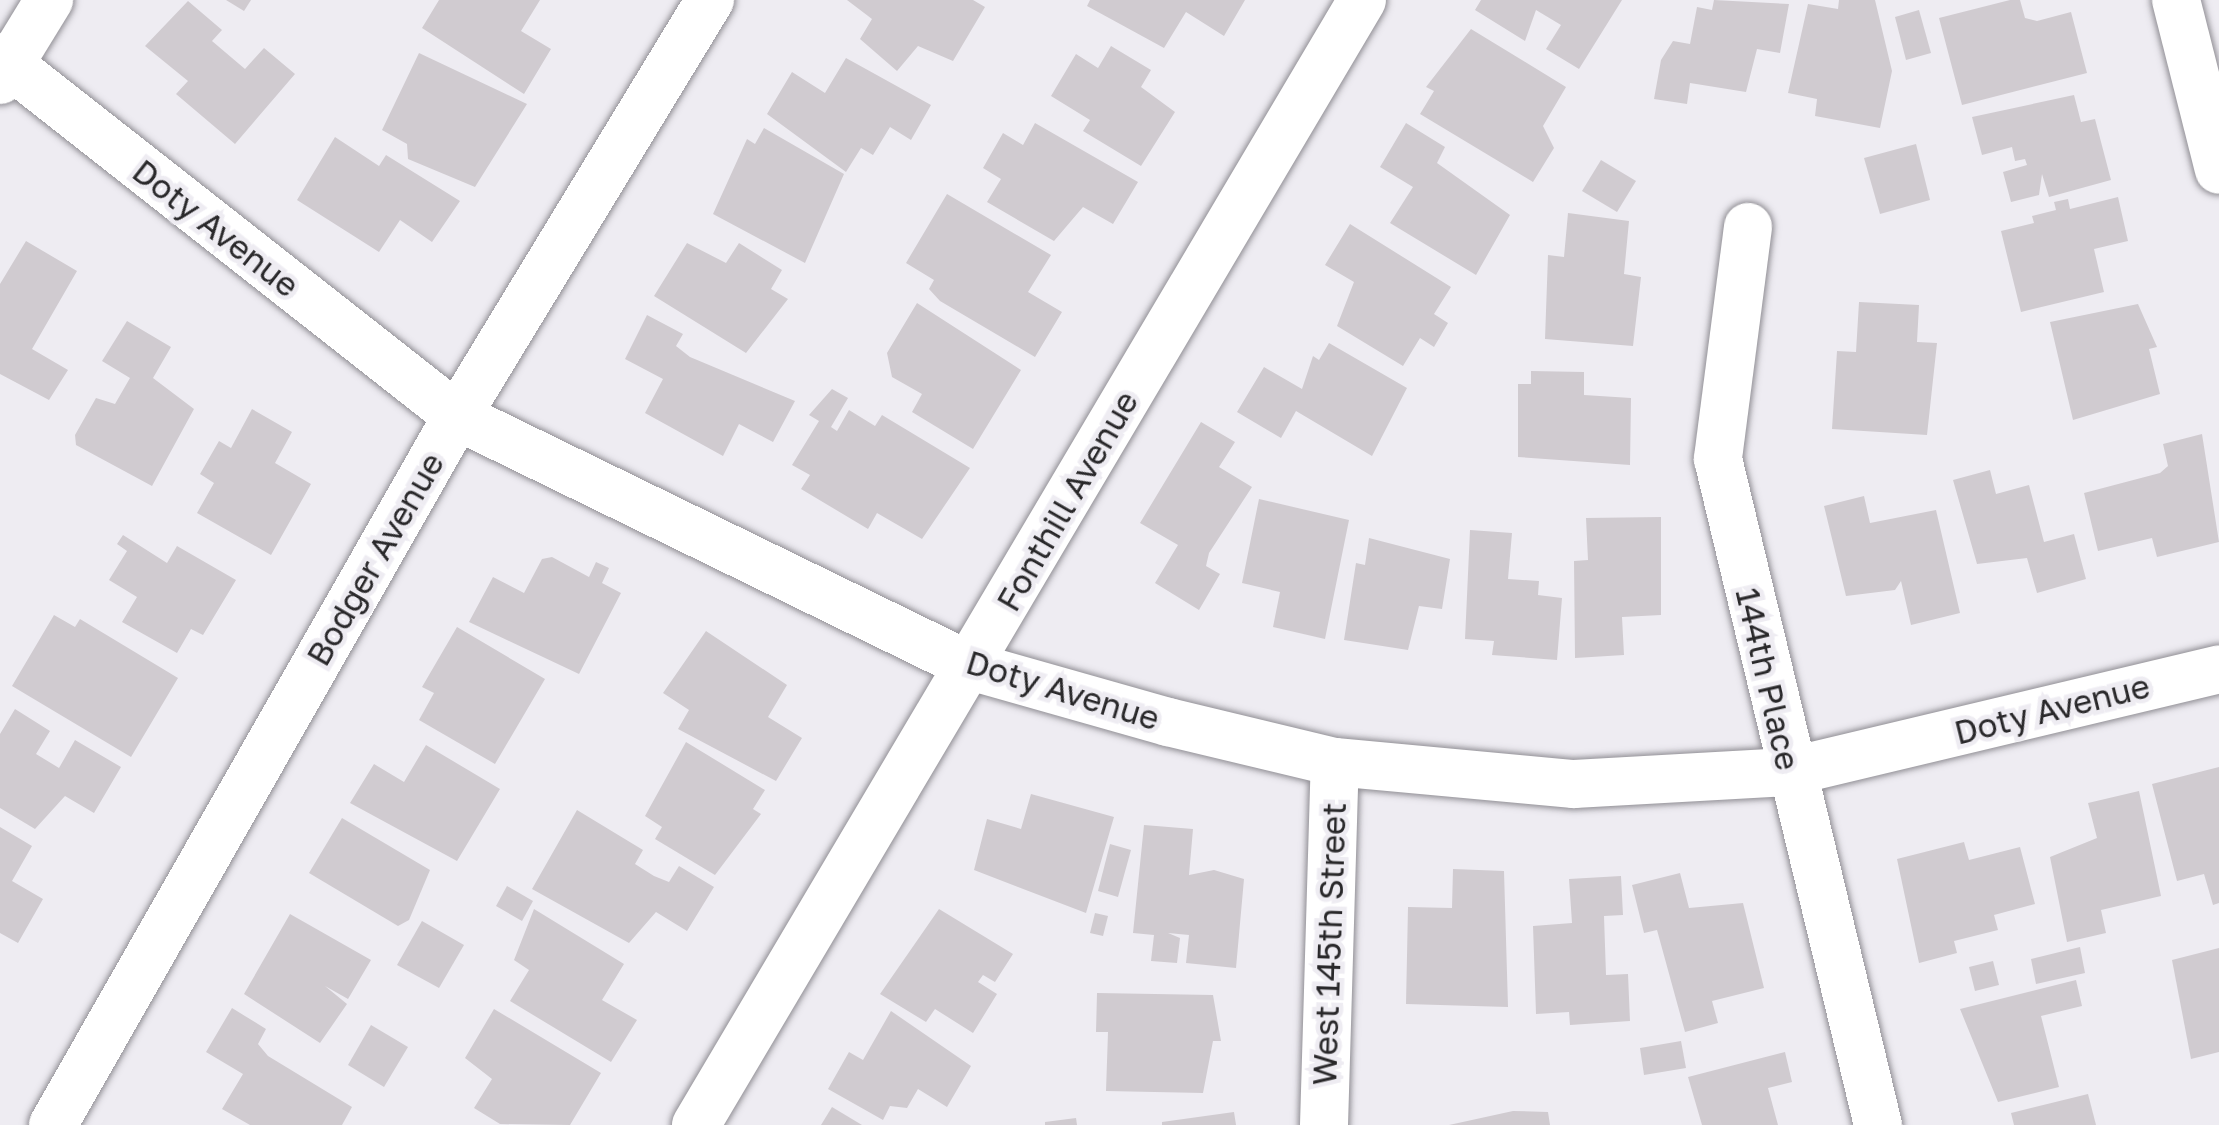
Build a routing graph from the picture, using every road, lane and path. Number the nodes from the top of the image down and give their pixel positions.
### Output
1 (49, 0) edge
2 (710, 0) edge
3 (1362, 0) edge
4 (2176, 0) edge
5 (3, 68) edge
6 (2219, 170) edge
7 (1748, 226) dead end
8 (457, 416) junction
9 (970, 666) junction
10 (2219, 669) edge
11 (1335, 762) junction
12 (1788, 772) junction
13 (53, 1125) edge
14 (696, 1125) edge
15 (1324, 1125) edge
16 (1878, 1125) edge

1 - 5 street
2 - 8 street, Bodger Avenue
3 - 9 street, Fonthill Avenue
4 - 6 street
5 - 8 street, Doty Avenue
7 - 12 street, 144th Place
8 - 9 street, Doty Avenue
8 - 13 street, Bodger Avenue
9 - 11 street, Doty Avenue
9 - 14 street, Fonthill Avenue
10 - 12 street, Doty Avenue
11 - 12 street, Doty Avenue
11 - 15 street, West 145th Street
12 - 16 street, 144th Place

